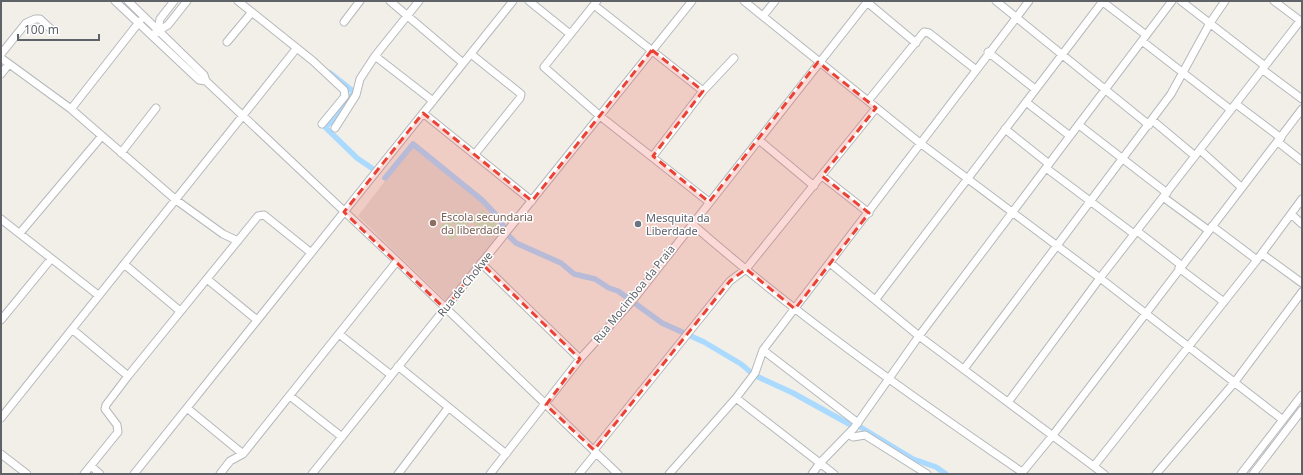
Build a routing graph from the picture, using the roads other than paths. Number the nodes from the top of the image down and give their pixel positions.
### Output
1 (115, 1) edge
2 (174, 1) edge
3 (187, 1) edge
4 (238, 1) edge
5 (360, 1) edge
6 (390, 1) edge
7 (419, 1) edge
8 (512, 1) edge
9 (529, 1) edge
10 (692, 1) edge
11 (744, 1) edge
12 (775, 1) edge
13 (868, 1) edge
14 (996, 1) edge
15 (1028, 1) edge
16 (1172, 1) edge
17 (1181, 1) edge
18 (1225, 1) edge
19 (1274, 1) edge
20 (129, 2) edge
21 (1100, 2) edge
22 (596, 3) edge
23 (123, 9) junction
24 (252, 12) junction
25 (408, 16) junction
26 (762, 16) junction
27 (144, 17) junction
28 (1016, 18) junction
29 (1301, 21) edge
30 (344, 22) dead end
31 (1210, 23) junction
32 (138, 24) junction
33 (52, 30) dead end
34 (158, 30) junction
35 (570, 34) junction
36 (152, 37) junction
37 (1144, 38) junction
38 (228, 42) dead end
39 (916, 43) junction
40 (296, 49) junction
41 (179, 50) junction
42 (652, 50) junction
43 (988, 52) junction
44 (1, 54) edge
45 (471, 54) junction
46 (1062, 55) junction
47 (173, 56) junction
48 (375, 56) junction
49 (1, 58) edge
50 (734, 58) dead end
51 (818, 62) junction
52 (463, 63) junction
53 (9, 64) junction
54 (1264, 68) junction
55 (975, 70) junction
56 (1, 74) edge
57 (1183, 74) junction
58 (206, 81) junction
59 (1035, 90) junction
60 (1106, 90) junction
61 (703, 91) junction
62 (1302, 99) edge
63 (433, 101) junction
64 (868, 101) junction
65 (1026, 102) junction
66 (1234, 107) junction
67 (156, 108) dead end
68 (876, 108) junction
69 (71, 109) junction
70 (1302, 109) edge
71 (423, 113) junction
72 (242, 116) junction
73 (600, 116) junction
74 (1150, 123) junction
75 (322, 124) dead end
76 (1079, 125) junction
77 (335, 128) dead end
78 (1005, 129) junction
79 (101, 136) junction
80 (1070, 136) junction
81 (759, 140) junction
82 (1280, 140) junction
83 (920, 143) junction
84 (1200, 150) junction
85 (120, 153) junction
86 (475, 154) junction
87 (653, 156) junction
88 (1195, 156) junction
89 (1123, 159) junction
90 (1302, 161) edge
91 (1047, 166) junction
92 (822, 176) junction
93 (968, 178) junction
94 (814, 186) junction
95 (1241, 187) junction
96 (1165, 195) junction
97 (1302, 199) edge
98 (176, 200) junction
99 (532, 201) junction
100 (1090, 201) junction
101 (709, 202) junction
102 (344, 212) junction
103 (869, 213) junction
104 (1012, 213) junction
105 (1291, 214) junction
106 (2, 223) edge
107 (691, 223) junction
108 (1302, 224) edge
109 (1210, 228) junction
110 (1136, 232) junction
111 (20, 234) junction
112 (238, 241) junction
113 (1057, 246) junction
114 (310, 252) junction
115 (1259, 257) junction
116 (51, 259) junction
117 (397, 261) junction
118 (482, 263) junction
119 (830, 263) junction
120 (124, 264) junction
121 (1180, 266) junction
122 (746, 269) junction
123 (1100, 278) junction
124 (207, 279) junction
125 (1302, 283) edge
126 (1302, 292) edge
127 (98, 295) junction
128 (876, 299) junction
129 (1224, 302) junction
130 (795, 308) junction
131 (445, 309) junction
132 (180, 311) junction
133 (1145, 313) junction
134 (1, 320) edge
135 (256, 320) junction
136 (72, 329) junction
137 (339, 334) junction
138 (919, 336) junction
139 (1189, 347) junction
140 (763, 350) junction
141 (580, 359) junction
142 (398, 366) junction
143 (964, 369) junction
144 (391, 375) junction
145 (128, 376) junction
146 (888, 379) junction
147 (1234, 383) junction
148 (1302, 395) edge
149 (290, 396) junction
150 (736, 398) junction
151 (1009, 401) junction
152 (546, 405) junction
153 (187, 408) junction
154 (448, 408) junction
155 (1290, 410) junction
156 (1300, 413) edge
157 (1, 418) edge
158 (1283, 420) junction
159 (858, 423) junction
160 (848, 434) junction
161 (1053, 435) junction
162 (342, 437) junction
163 (595, 452) junction
164 (1, 454) edge
165 (243, 454) junction
166 (506, 454) junction
167 (1250, 462) junction
168 (820, 463) junction
169 (91, 466) junction
170 (1094, 466) junction
171 (1258, 468) junction
172 (401, 473) edge
173 (1021, 473) edge
174 (27, 474) edge
175 (84, 474) edge
176 (100, 474) edge
177 (134, 474) edge
178 (220, 474) edge
179 (312, 474) edge
180 (490, 474) edge
181 (579, 474) edge
182 (618, 474) edge
183 (669, 474) edge
184 (812, 474) edge
185 (834, 474) edge
186 (927, 474) edge
187 (1104, 474) edge
188 (1156, 474) edge
189 (1241, 474) edge
190 (1253, 474) edge

1 - 23 street
2 - 34 street
3 - 34 street
4 - 24 street
5 - 30 street
6 - 25 street
7 - 25 street
8 - 45 street
9 - 35 street
10 - 42 street, Rua de Chokwe
11 - 26 street
12 - 26 street
13 - 39 street
13 - 51 street, Rua Mocimboa da Praia
14 - 28 street
15 - 28 street
16 - 37 street
17 - 31 street
18 - 31 street
19 - 29 street
20 - 23 street
20 - 27 street
21 - 37 street
21 - 46 street
22 - 35 street
22 - 42 street
23 - 32 street
24 - 38 street
24 - 40 street
25 - 48 street
25 - 52 street
26 - 51 street
27 - 32 street
27 - 34 street
28 - 43 street
28 - 46 street
29 - 54 street
31 - 54 street
31 - 57 street
32 - 36 street
32 - 69 street
33 - 44 street
34 - 36 street
34 - 41 street
35 - 73 street
36 - 47 street
37 - 57 street
37 - 60 street
39 - 55 street
39 - 64 street
40 - 72 street
40 - 75 street
41 - 47 street
41 - 58 street
42 - 61 street
42 - 73 street, Rua de Chokwe
43 - 55 street
43 - 59 street
45 - 52 street
45 - 86 street
46 - 59 street
46 - 60 street
47 - 58 street
48 - 63 street
48 - 77 street
49 - 53 street
50 - 61 street
51 - 64 street
51 - 81 street, Rua Mocimboa da Praia
52 - 63 street
53 - 56 street
53 - 69 street
54 - 62 street
54 - 66 street
55 - 83 street
57 - 66 street
57 - 74 street
58 - 72 street
59 - 65 street
60 - 74 street
60 - 76 street
61 - 87 street
63 - 71 street
64 - 68 street
65 - 78 street
65 - 80 street
66 - 82 street
66 - 84 street
67 - 85 street
68 - 83 street
68 - 92 street
69 - 79 street
70 - 82 street
71 - 86 street
71 - 102 street
72 - 98 street
72 - 102 street
73 - 87 street
73 - 99 street, Rua de Chokwe
74 - 88 street
74 - 89 street
76 - 80 street
76 - 89 street
78 - 91 street
78 - 93 street
79 - 85 street
79 - 111 street
80 - 91 street
81 - 94 street
81 - 101 street, Rua Mocimboa da Praia
82 - 90 street
82 - 95 street
83 - 93 street
83 - 103 street
84 - 88 street
84 - 95 street
85 - 98 street
86 - 99 street
87 - 101 street
88 - 96 street
89 - 96 street
89 - 100 street
91 - 100 street
91 - 104 street
92 - 94 street
92 - 103 street
93 - 104 street
93 - 128 street
94 - 122 street
95 - 109 street
96 - 109 street
96 - 110 street
97 - 105 street
98 - 112 street
98 - 120 street
99 - 118 street, Rua de Chokwe
100 - 110 street
100 - 113 street
101 - 107 street, Rua Mocimboa da Praia
102 - 114 street
102 - 117 street
103 - 119 street
104 - 113 street
104 - 138 street
105 - 108 street
105 - 115 street
106 - 111 street
107 - 122 street
107 - 141 street, Rua Mocimboa da Praia
109 - 115 street
109 - 121 street
110 - 121 street
110 - 123 street
111 - 116 street
112 - 114 street
112 - 124 street
113 - 123 street
113 - 143 street
114 - 135 street
115 - 125 street
115 - 129 street
116 - 127 street
116 - 134 street
117 - 131 street
117 - 137 street
118 - 131 street, Rua de Chokwe
118 - 141 street
119 - 128 street
119 - 130 street
120 - 127 street
120 - 132 street
121 - 129 street
121 - 133 street
122 - 130 street
122 - 163 street
123 - 133 street
123 - 151 street
124 - 132 street
124 - 135 street
126 - 147 street
127 - 136 street
128 - 138 street
129 - 139 street
130 - 140 street
130 - 146 street
131 - 142 street, Rua de Chokwe
131 - 152 street
132 - 145 street
133 - 139 street
133 - 161 street
135 - 153 street
136 - 145 street
136 - 157 street
137 - 144 street
137 - 149 street
138 - 143 street
138 - 146 street
139 - 147 street
139 - 170 street
140 - 150 street
140 - 159 street
141 - 152 street, Rua Mocimboa da Praia
142 - 144 street, Rua de Chokwe
142 - 154 street
143 - 151 street
144 - 162 street, Rua de Chokwe
145 - 169 street
146 - 159 street
146 - 173 street
147 - 158 street
147 - 188 street
148 - 155 street
149 - 162 street
149 - 165 street
150 - 168 street
150 - 183 street
151 - 161 street
152 - 163 street
152 - 166 street, Rua Mocimboa da Praia
153 - 165 street
153 - 177 street
154 - 166 street
154 - 172 street
155 - 156 street
155 - 158 street
156 - 171 street
158 - 167 street
159 - 160 street
160 - 168 street
160 - 186 street
161 - 170 street
161 - 173 street
162 - 179 street, Rua de Chokwe
163 - 181 street
163 - 182 street
164 - 174 street
165 - 178 street
166 - 180 street, Rua Mocimboa da Praia
167 - 171 street
167 - 189 street
168 - 184 street
168 - 185 street
169 - 175 street
169 - 176 street
170 - 187 street
171 - 190 street

